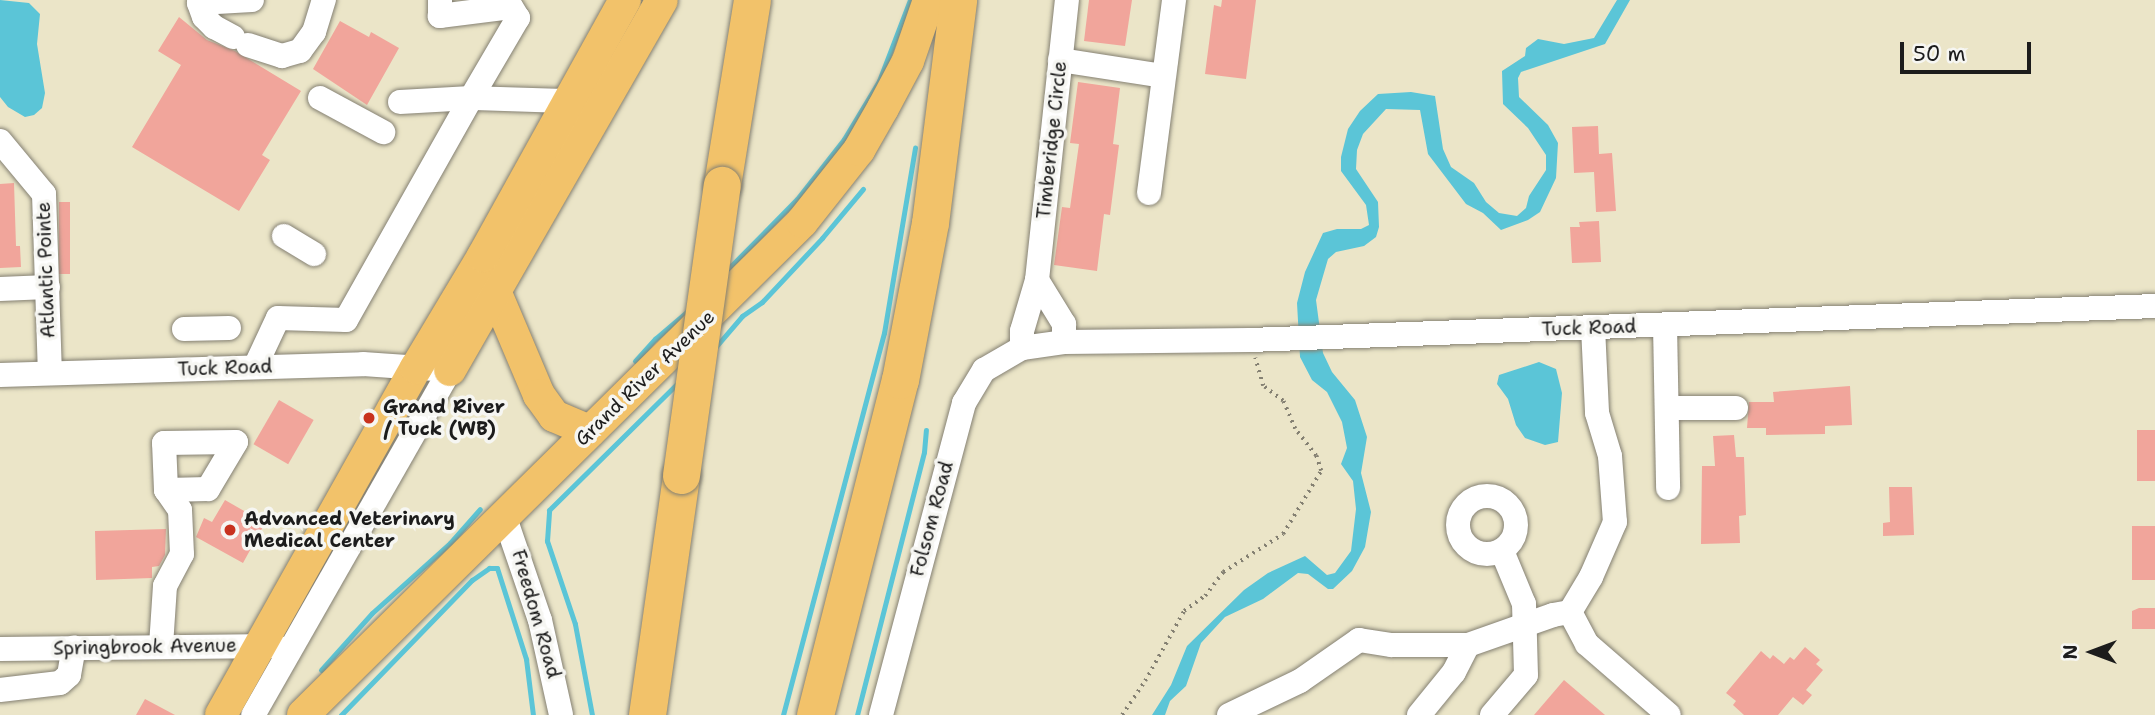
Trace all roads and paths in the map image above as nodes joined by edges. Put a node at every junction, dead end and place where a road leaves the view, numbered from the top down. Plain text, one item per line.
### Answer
1 (252, 0) edge
2 (324, 0) edge
3 (440, 0) edge
4 (625, 0) edge
5 (662, 0) edge
6 (752, 0) edge
7 (929, 0) edge
8 (958, 0) edge
9 (1067, 0) edge
10 (1174, 0) edge
11 (1060, 60) junction
12 (1163, 76) junction
13 (320, 98) dead end
14 (471, 99) junction
15 (400, 102) dead end
16 (564, 110) junction
17 (383, 132) dead end
18 (0, 141) edge
19 (571, 154) junction
20 (1149, 193) dead end
21 (284, 236) dead end
22 (314, 254) dead end
23 (483, 256) junction
24 (1037, 280) junction
25 (48, 287) junction
26 (0, 289) edge
27 (495, 291) junction
28 (2155, 306) edge
29 (1665, 325) junction
30 (1593, 327) junction
31 (229, 328) dead end
32 (184, 329) dead end
33 (1250, 340) junction
34 (1064, 342) junction
35 (1022, 348) junction
36 (255, 367) junction
37 (416, 368) junction
38 (450, 370) junction
39 (50, 373) junction
40 (0, 374) edge
41 (1667, 408) junction
42 (1735, 408) dead end
43 (590, 431) junction
44 (1668, 488) dead end
45 (166, 490) dead end
46 (504, 514) junction
47 (1502, 551) dead end
48 (1570, 612) junction
49 (1524, 627) junction
50 (1468, 645) junction
51 (161, 646) junction
52 (275, 646) junction
53 (74, 647) junction
54 (0, 649) edge
55 (0, 690) edge
56 (221, 715) edge
57 (253, 715) edge
58 (303, 715) edge
59 (561, 715) edge
60 (648, 715) edge
61 (815, 715) edge
62 (881, 715) edge
63 (1122, 715) edge
64 (1229, 715) edge
65 (1419, 715) edge
66 (1492, 715) edge
67 (1669, 715) edge

1 - 2 street
3 - 14 street
4 - 16 main road
5 - 19 main road
6 - 60 highway, bridge
7 - 43 main road, Grand River Avenue
8 - 61 highway
9 - 11 street, Timberidge Circle
10 - 12 street
11 - 12 street
11 - 24 street, Timberidge Circle
12 - 20 street
13 - 17 street
14 - 15 street
14 - 16 street
14 - 36 street
16 - 19 main road
16 - 23 main road
18 - 25 street, Atlantic Pointe
19 - 27 main road
21 - 22 street
23 - 27 main road
23 - 37 main road
24 - 34 street
24 - 35 street, Timberidge Circle
25 - 26 street
25 - 39 street, Atlantic Pointe
27 - 38 main road
27 - 43 main road
28 - 29 street, Tuck Road
29 - 30 street, Tuck Road
29 - 41 street
30 - 33 street, Tuck Road
30 - 48 street
31 - 32 street
33 - 34 street, Tuck Road
33 - 63 path
34 - 35 street, Tuck Road
35 - 62 street, Folsom Road
36 - 37 street, Tuck Road
36 - 39 street, Tuck Road
37 - 38 street, Tuck Road
37 - 52 main road
38 - 52 street
39 - 40 street, Tuck Road
41 - 42 street
41 - 44 street
43 - 46 main road, Grand River Avenue
45 - 51 street
46 - 58 main road, Grand River Avenue
46 - 59 street, Freedom Road
47 - 49 street
48 - 49 street
48 - 67 street
49 - 50 street
49 - 66 street
50 - 64 street
50 - 65 street
51 - 52 street, Springbrook Avenue
51 - 53 street, Springbrook Avenue
52 - 56 main road
52 - 57 street
53 - 54 street, Springbrook Avenue
53 - 55 street

